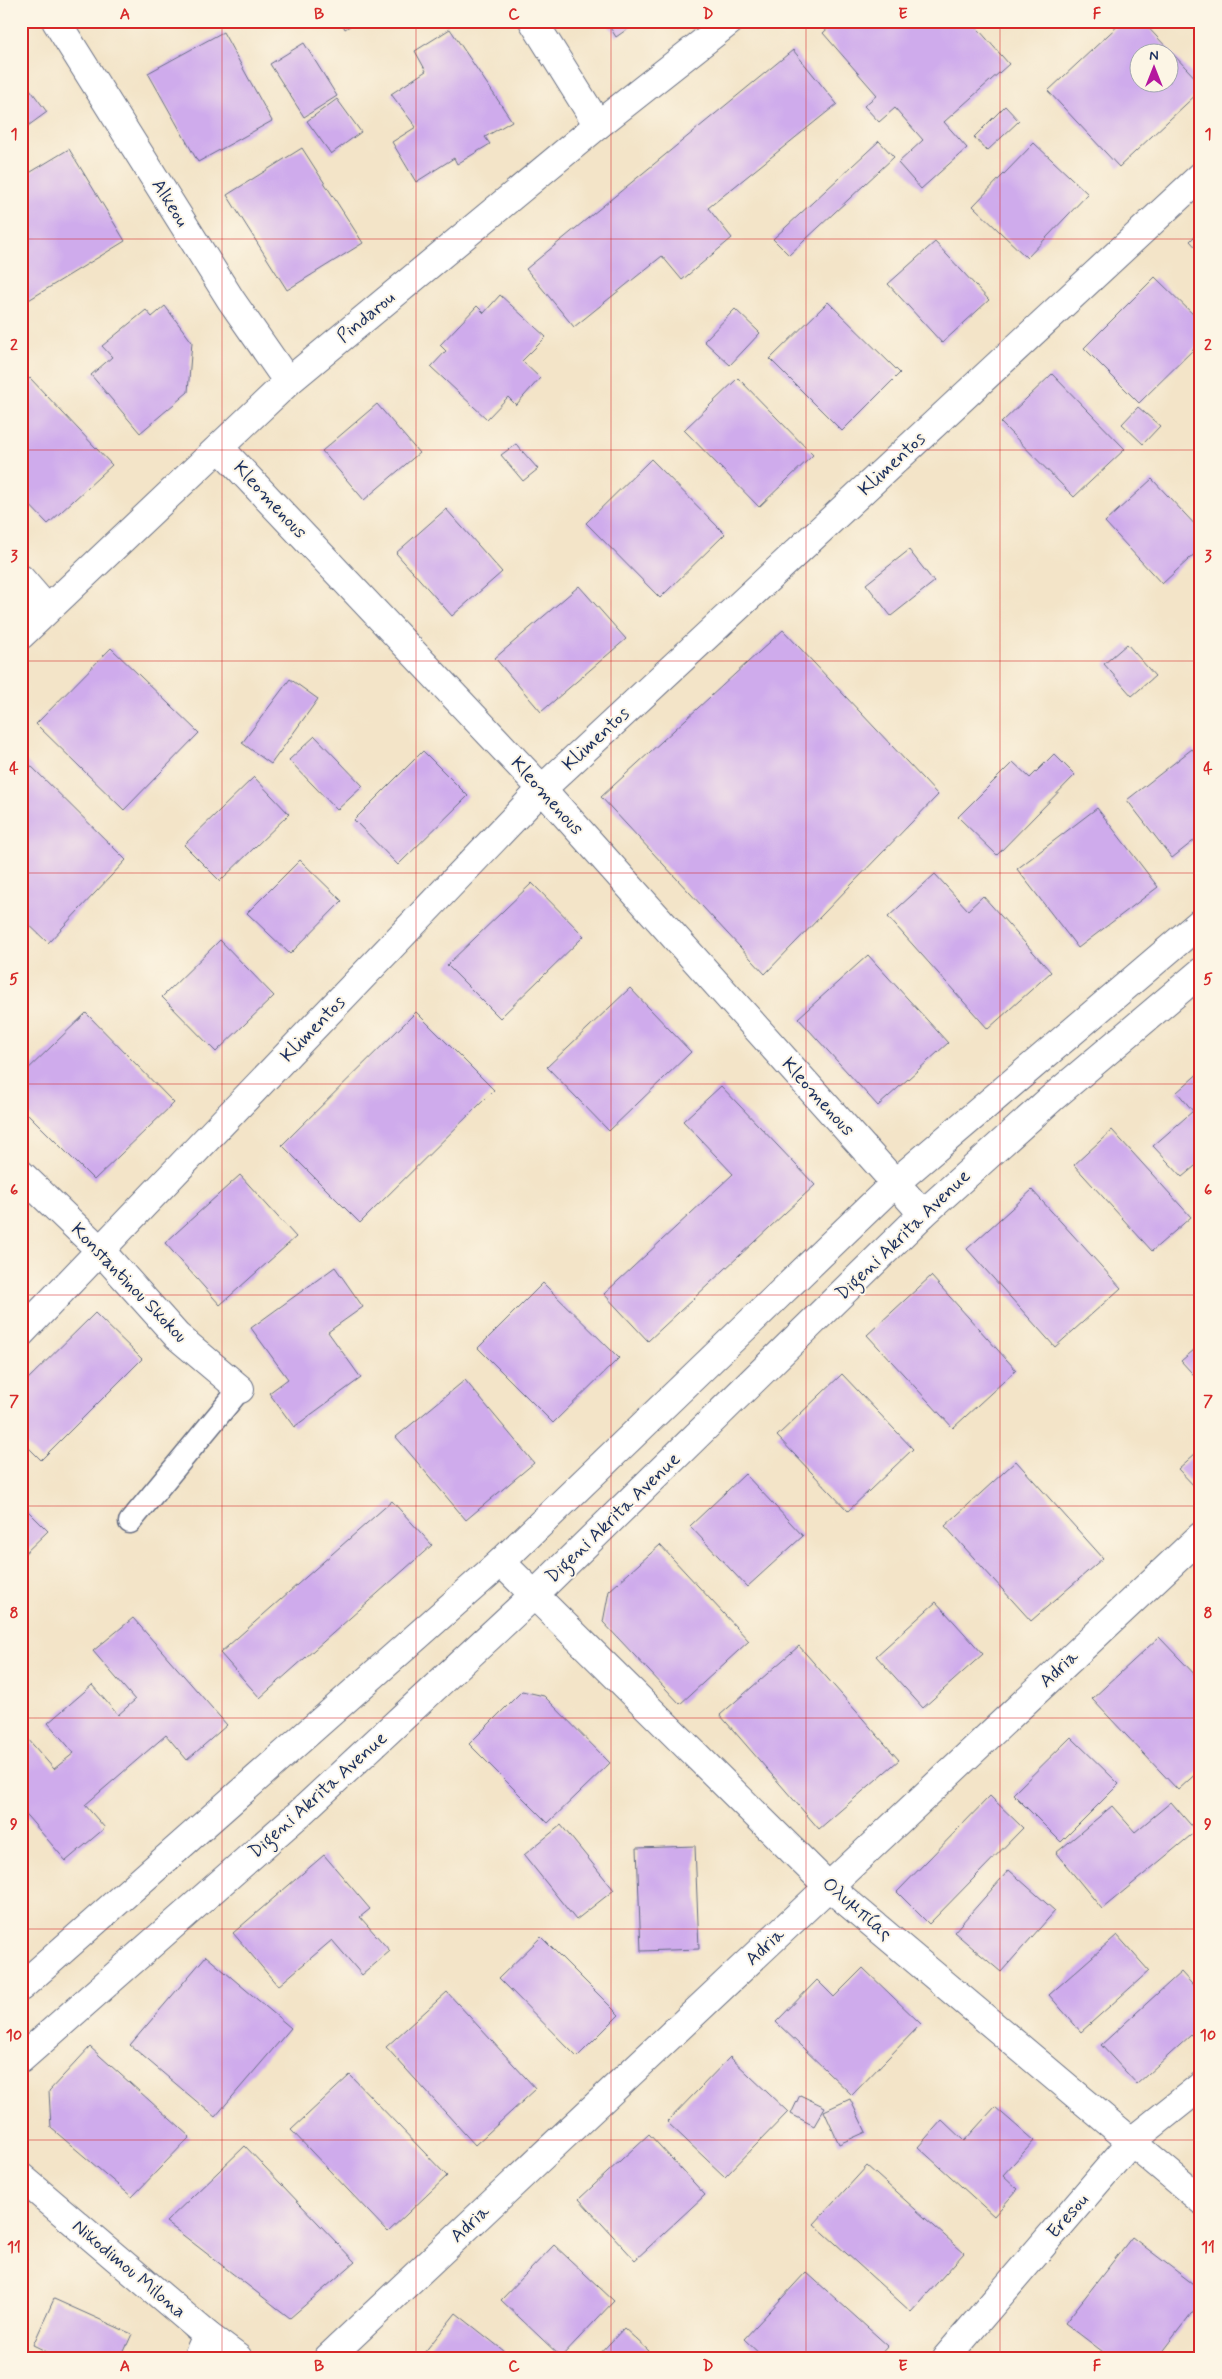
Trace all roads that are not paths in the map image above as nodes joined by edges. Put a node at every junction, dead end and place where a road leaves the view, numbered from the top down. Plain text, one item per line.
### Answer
1 (56, 21) edge
2 (533, 21) edge
3 (730, 21) edge
4 (598, 125) junction
5 (1201, 176) edge
6 (288, 382) junction
7 (220, 448) junction
8 (21, 579) edge
9 (47, 609) junction
10 (21, 635) edge
11 (542, 789) junction
12 (1201, 922) edge
13 (1201, 972) edge
14 (866, 1152) junction
15 (925, 1157) junction
16 (21, 1174) edge
17 (895, 1183) junction
18 (923, 1214) junction
19 (101, 1251) junction
20 (21, 1333) edge
21 (240, 1390) joint
22 (130, 1522) dead end
23 (1201, 1536) edge
24 (501, 1562) junction
25 (534, 1595) junction
26 (828, 1886) junction
27 (21, 1987) edge
28 (21, 2060) edge
29 (1201, 2086) edge
30 (1132, 2141) junction
31 (21, 2177) edge
32 (1201, 2200) edge
33 (202, 2346) edge
34 (238, 2358) edge
35 (328, 2358) edge
36 (946, 2358) edge

1 - 6 street, Alkeou
2 - 4 street
3 - 4 street, Pindarou
4 - 6 street, Pindarou
5 - 11 street, Klimentos
6 - 7 street, Pindarou
7 - 9 street, Pindarou
7 - 11 street, Kleomenous
8 - 9 street
9 - 10 street, Pindarou
11 - 14 street, Kleomenous
11 - 19 street, Klimentos
12 - 15 street
13 - 18 street, Digeni Akrita Avenue
14 - 15 street, Kleomenous
14 - 17 street, Kleomenous
15 - 17 street
16 - 19 street, Konstantinou Skokou
17 - 18 street, Kleomenous
17 - 24 street
18 - 25 street, Digeni Akrita Avenue
19 - 20 street, Klimentos
19 - 21 street, Konstantinou Skokou
21 - 22 lane
23 - 26 street, Adria
24 - 25 street, Ολυμπίας
24 - 27 street
25 - 26 street, Ολυμπίας
25 - 28 street, Digeni Akrita Avenue
26 - 30 street, Ολυμπίας
26 - 35 street, Adria
29 - 30 street, Eresou
30 - 32 street, Ολυμπίας
30 - 36 street, Eresou
31 - 33 street, Nikodimou Milona
33 - 34 street, Nikodimou Milona

